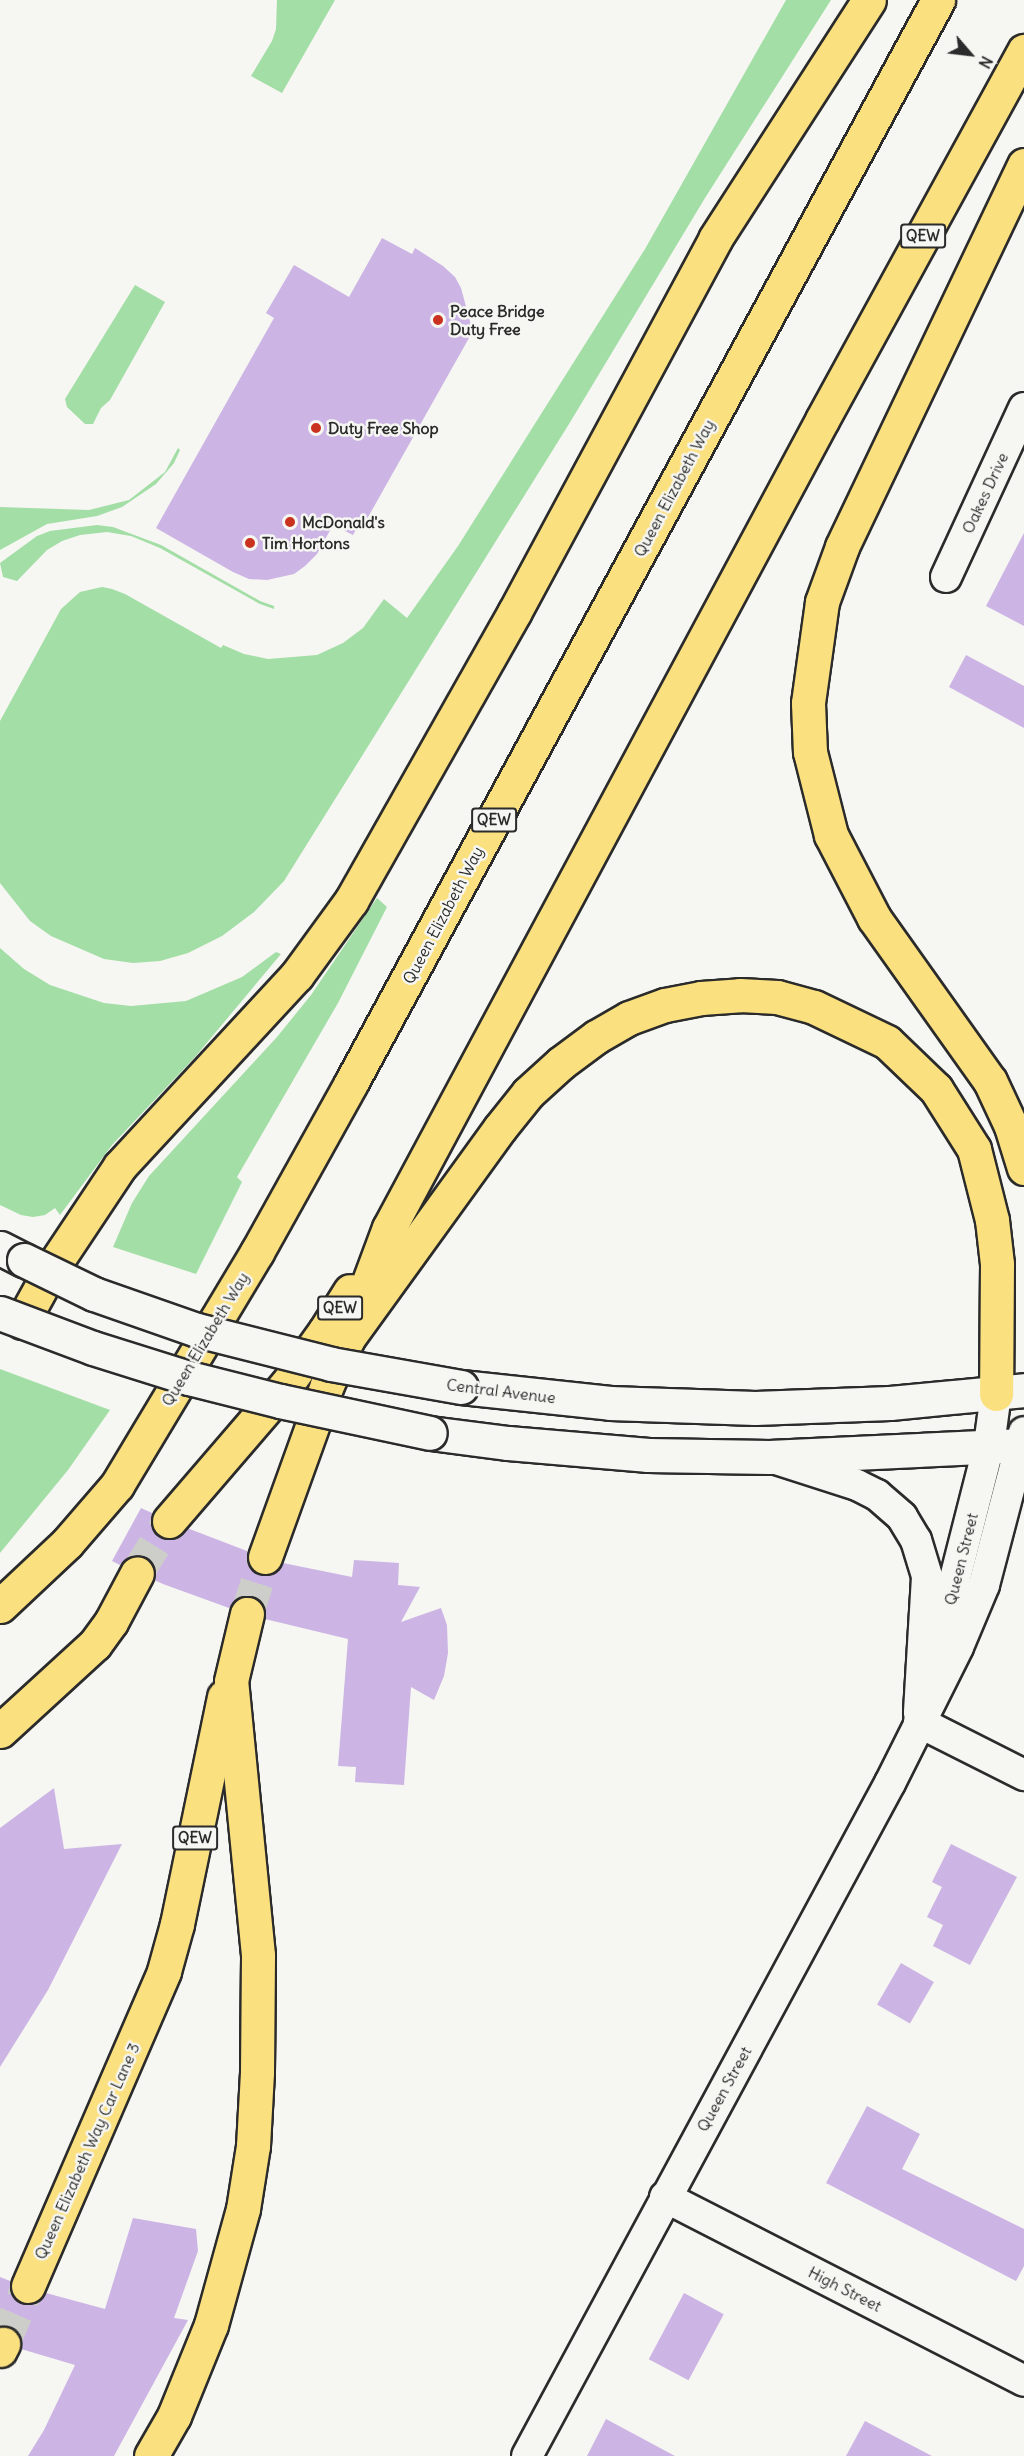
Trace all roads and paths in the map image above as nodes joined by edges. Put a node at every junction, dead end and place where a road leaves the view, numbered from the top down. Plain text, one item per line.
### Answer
1 (869, 0) edge
2 (938, 0) edge
3 (1024, 51) edge
4 (1024, 165) edge
5 (1024, 408) edge
6 (946, 577) dead end
7 (1024, 1168) edge
8 (389, 1228) junction
9 (25, 1260) edge
10 (11, 1318) edge
11 (348, 1338) junction
12 (1010, 1392) edge
13 (1023, 1440) edge
14 (989, 1445) junction
15 (769, 1457) junction
16 (169, 1521) tunnel mouth
17 (265, 1557) tunnel mouth
18 (137, 1572) tunnel mouth
19 (0, 1606) edge
20 (248, 1614) tunnel mouth
21 (235, 1657) junction
22 (919, 1722) junction
23 (0, 1731) edge
24 (1024, 1775) edge
25 (665, 2197) junction
26 (28, 2286) tunnel mouth
27 (1024, 2381) edge
28 (151, 2456) edge
29 (527, 2456) edge

1 - 9 highway
2 - 19 highway, Queen Elizabeth Way / QEW
3 - 8 highway, QEW
4 - 7 highway
5 - 6 street, Oakes Drive
8 - 11 highway, QEW
8 - 16 highway, QEW
9 - 10 highway
9 - 12 main road, Central Avenue, bridge
10 - 15 main road, bridge
11 - 12 highway
11 - 17 highway, QEW
12 - 14 street, Queen Street
13 - 14 main road
13 - 22 street, Queen Street
14 - 15 main road
14 - 22 street, Queen Street
15 - 22 street
18 - 23 highway
20 - 21 highway, QEW
21 - 26 highway, Queen Elizabeth Way Car Lane 3 / QEW
21 - 28 highway, QEW
22 - 24 street
22 - 25 street, Queen Street
25 - 27 street, High Street
25 - 29 street, Queen Street

